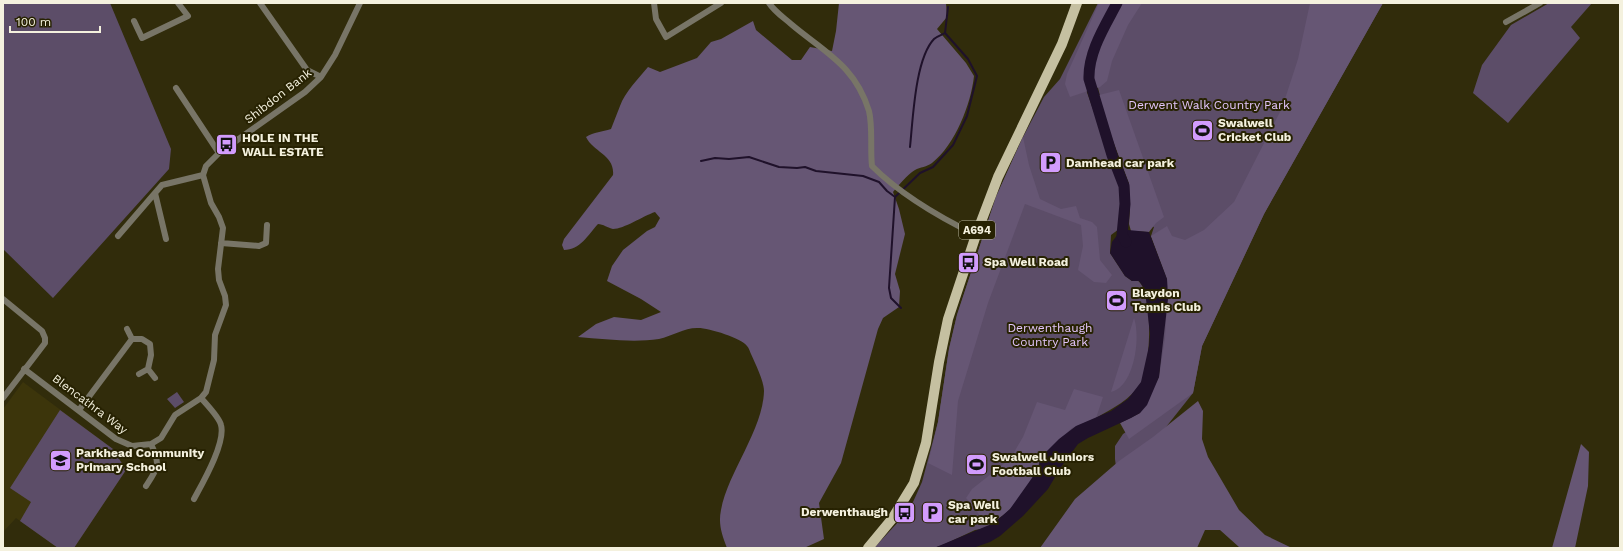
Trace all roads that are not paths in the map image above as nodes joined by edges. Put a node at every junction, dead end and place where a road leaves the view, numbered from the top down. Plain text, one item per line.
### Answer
1 (178, 3) edge
2 (260, 3) edge
3 (360, 3) edge
4 (654, 3) edge
5 (721, 3) edge
6 (769, 3) edge
7 (1077, 3) edge
8 (1540, 3) edge
9 (134, 21) dead end
10 (1506, 22) dead end
11 (321, 77) junction
12 (176, 88) dead end
13 (220, 154) junction
14 (203, 175) junction
15 (155, 194) junction
16 (267, 225) dead end
17 (976, 234) junction
18 (118, 236) dead end
19 (166, 239) dead end
20 (221, 243) junction
21 (3, 300) edge
22 (127, 328) dead end
23 (132, 339) junction
24 (24, 369) junction
25 (148, 369) junction
26 (139, 374) dead end
27 (155, 378) dead end
28 (3, 398) edge
29 (201, 398) junction
30 (79, 410) junction
31 (151, 444) junction
32 (146, 486) dead end
33 (194, 499) dead end
34 (868, 548) edge

1 - 9 street
2 - 11 street
3 - 11 street, Shibdon Bank
4 - 5 street
6 - 17 street
7 - 17 main road, A694
8 - 10 street
11 - 13 street, Shibdon Bank
12 - 13 street
13 - 14 street
14 - 15 street
14 - 20 street
15 - 18 street
15 - 19 street
16 - 20 street
17 - 34 main road, A694
20 - 29 street
21 - 24 street
22 - 23 street
23 - 25 street
23 - 30 street
24 - 28 street
24 - 30 street, Blencathra Way
25 - 26 street
25 - 27 street
29 - 31 street
29 - 33 street
30 - 31 street, Blencathra Way
31 - 32 street

